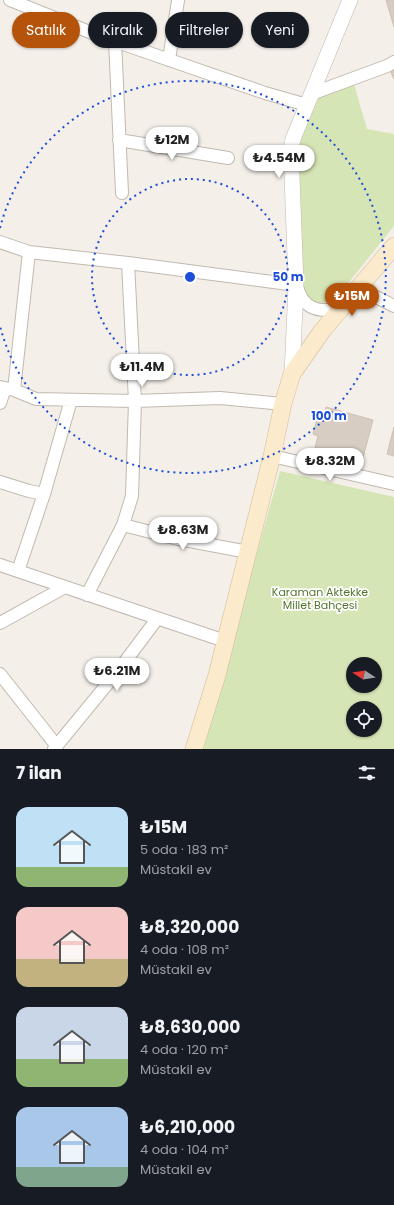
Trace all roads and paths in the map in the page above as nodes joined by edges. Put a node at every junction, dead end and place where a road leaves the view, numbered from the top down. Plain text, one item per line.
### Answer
1 (10, 0) edge
2 (178, 0) edge
3 (350, 0) edge
4 (88, 30) edge
5 (115, 48) edge
6 (135, 48) edge
7 (169, 60) junction
8 (394, 62) edge
9 (309, 100) junction
10 (119, 140) junction
11 (228, 158) dead end
12 (122, 193) dead end
13 (0, 242) edge
14 (394, 246) edge
15 (29, 252) junction
16 (128, 263) junction
17 (296, 285) junction
18 (358, 288) junction
19 (343, 306) junction
20 (394, 306) edge
21 (292, 374) junction
22 (6, 388) edge
23 (71, 400) junction
24 (135, 401) junction
25 (0, 403) edge
26 (283, 404) junction
27 (272, 456) junction
28 (0, 482) edge
29 (394, 484) edge
30 (44, 494) junction
31 (123, 525) junction
32 (248, 552) junction
33 (0, 565) edge
34 (18, 571) junction
35 (65, 587) junction
36 (88, 595) junction
37 (157, 619) junction
38 (0, 623) edge
39 (225, 642) junction
40 (0, 674) edge
41 (55, 747) edge
42 (194, 749) edge

1 - 4 street
2 - 7 street
3 - 9 street
5 - 10 street
6 - 7 street
7 - 9 street
8 - 9 street
9 - 17 street
10 - 11 street
10 - 12 street
13 - 15 street
14 - 18 main road
15 - 16 street
15 - 22 street
16 - 17 street
16 - 24 street
17 - 19 street
17 - 21 street
18 - 19 main road
18 - 20 street
19 - 21 main road
21 - 26 main road
22 - 23 street
22 - 25 street
23 - 24 street
23 - 30 street
24 - 26 street
24 - 31 street
26 - 27 main road
27 - 29 street
27 - 32 main road
28 - 30 street
30 - 34 street
31 - 32 street
31 - 36 street
32 - 39 main road
33 - 34 street
34 - 35 street
35 - 36 street
35 - 38 street
36 - 37 street
37 - 39 street
37 - 41 street
39 - 42 main road
40 - 41 street

